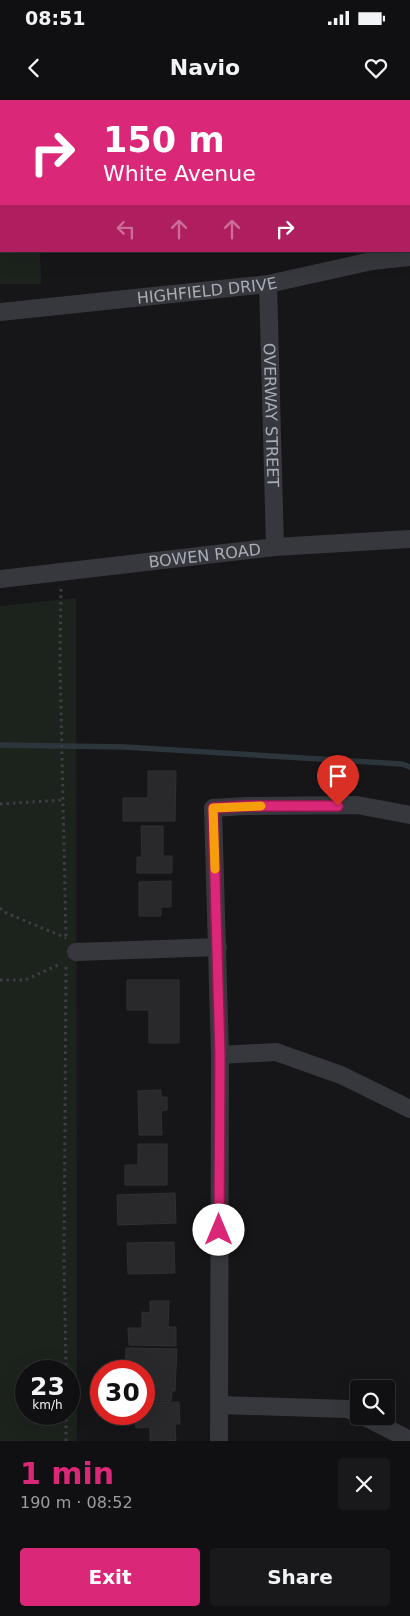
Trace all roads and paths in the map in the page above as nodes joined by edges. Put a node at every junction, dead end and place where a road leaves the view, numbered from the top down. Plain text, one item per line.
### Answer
1 (372, 256) edge
2 (410, 257) edge
3 (268, 284) junction
4 (0, 312) edge
5 (410, 539) edge
6 (275, 547) junction
7 (62, 572) junction
8 (0, 579) edge
9 (64, 800) junction
10 (0, 804) edge
11 (410, 815) edge
12 (0, 908) edge
13 (218, 947) junction
14 (69, 949) junction
15 (0, 980) edge
16 (220, 1055) junction
17 (410, 1109) edge
18 (66, 1360) edge
19 (219, 1405) junction
20 (350, 1410) edge
21 (66, 1425) edge
22 (381, 1425) edge
23 (410, 1440) edge
24 (66, 1441) edge
25 (219, 1441) edge

1 - 2 street, HIGHFIELD DRIVE
1 - 3 street, HIGHFIELD DRIVE
3 - 4 street, HIGHFIELD DRIVE
3 - 6 street, OVERWAY STREET
5 - 6 street, BOWEN ROAD
6 - 7 street, BOWEN ROAD
7 - 8 street, BOWEN ROAD
7 - 9 path
9 - 10 path
9 - 14 path
11 - 13 street
12 - 14 path
13 - 14 street
13 - 16 street
14 - 15 path
14 - 18 path
16 - 17 street
16 - 19 street
19 - 20 street
19 - 25 street
21 - 24 path
22 - 23 street

